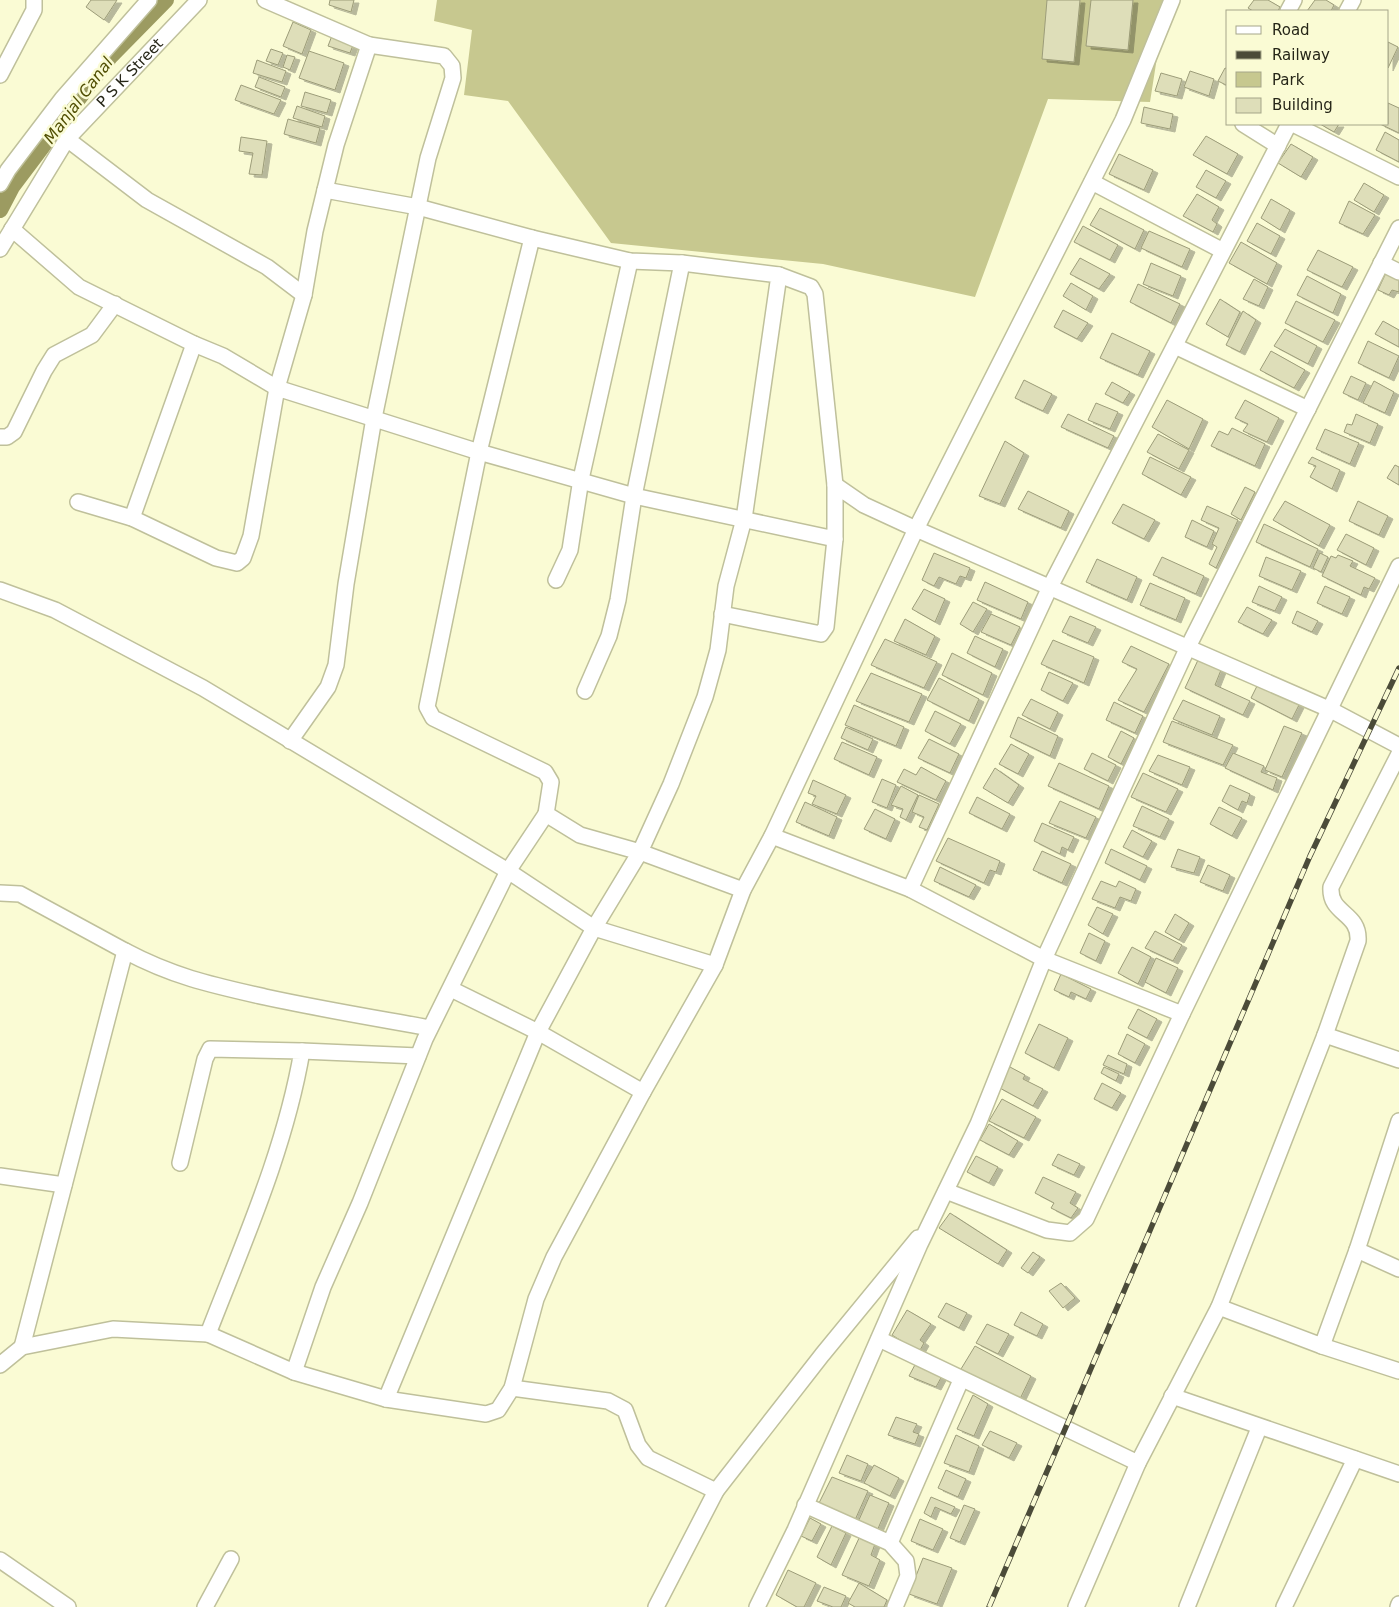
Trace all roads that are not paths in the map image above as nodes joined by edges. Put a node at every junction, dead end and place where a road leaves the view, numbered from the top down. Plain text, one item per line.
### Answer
1 (34, 0) edge
2 (149, 0) edge
3 (199, 0) edge
4 (265, 0) edge
5 (1172, 0) edge
6 (369, 44) junction
7 (0, 75) edge
8 (1245, 125) edge
9 (1288, 125) edge
10 (1295, 125) edge
11 (67, 139) junction
12 (1278, 146) junction
13 (1399, 177) edge
14 (1092, 182) junction
15 (0, 184) edge
16 (325, 190) junction
17 (418, 207) junction
18 (1399, 228) edge
19 (12, 229) junction
20 (532, 238) junction
21 (0, 249) edge
22 (1224, 251) junction
23 (630, 261) junction
24 (1382, 263) junction
25 (682, 264) junction
26 (1399, 272) edge
27 (779, 275) junction
28 (304, 295) junction
29 (115, 304) junction
30 (194, 344) junction
31 (1174, 346) junction
32 (277, 388) junction
33 (1308, 409) junction
34 (374, 418) junction
35 (0, 437) edge
36 (479, 452) junction
37 (581, 479) junction
38 (835, 485) junction
39 (634, 496) junction
40 (78, 502) dead end
41 (132, 518) junction
42 (744, 519) junction
43 (916, 529) junction
44 (835, 540) junction
45 (1399, 566) edge
46 (556, 580) dead end
47 (1050, 588) junction
48 (0, 590) edge
49 (722, 614) junction
50 (1187, 649) junction
51 (585, 691) dead end
52 (1331, 710) junction
53 (290, 741) junction
54 (1399, 746) edge
55 (1399, 754) edge
56 (546, 814) junction
57 (772, 836) junction
58 (640, 852) junction
59 (508, 871) junction
60 (910, 889) junction
61 (743, 890) junction
62 (0, 893) edge
63 (594, 928) junction
64 (125, 951) junction
65 (1044, 958) junction
66 (715, 965) junction
67 (451, 989) junction
68 (1182, 1014) junction
69 (430, 1028) junction
70 (538, 1032) junction
71 (1325, 1035) junction
72 (302, 1051) junction
73 (418, 1056) junction
74 (1399, 1060) edge
75 (642, 1092) junction
76 (1399, 1121) edge
77 (180, 1163) dead end
78 (0, 1176) edge
79 (64, 1185) junction
80 (946, 1191) junction
81 (933, 1219) junction
82 (1357, 1250) junction
83 (1399, 1269) edge
84 (1218, 1307) junction
85 (208, 1334) junction
86 (879, 1339) junction
87 (1322, 1346) junction
88 (22, 1347) junction
89 (0, 1365) edge
90 (1399, 1371) edge
91 (294, 1372) junction
92 (961, 1380) junction
93 (512, 1388) junction
94 (1172, 1396) junction
95 (386, 1399) junction
96 (1259, 1428) junction
97 (1355, 1459) junction
98 (1138, 1463) junction
99 (1399, 1474) edge
100 (716, 1491) junction
101 (805, 1505) junction
102 (890, 1543) junction
103 (230, 1559) dead end
104 (0, 1560) edge
105 (68, 1607) edge
106 (205, 1607) edge
107 (656, 1607) edge
108 (757, 1607) edge
109 (895, 1607) edge
110 (1076, 1607) edge
111 (1187, 1607) edge
112 (1284, 1607) edge

1 - 7 street
2 - 15 street
3 - 11 street, P S K Street
4 - 6 street
5 - 14 street
6 - 16 street
6 - 17 street
8 - 12 street
9 - 12 street
10 - 13 street
11 - 19 street, P S K Street
11 - 28 street
12 - 22 street
14 - 22 street
14 - 43 street
16 - 17 street
16 - 28 street
17 - 20 street
17 - 34 street
18 - 24 street
19 - 21 street, P S K Street
19 - 29 street
20 - 23 street
20 - 36 street
22 - 31 street
23 - 25 street
23 - 37 street
24 - 26 street
24 - 33 street
25 - 27 street
25 - 39 street
27 - 38 street
27 - 42 street
28 - 32 street
29 - 30 street
29 - 35 street
30 - 32 street
30 - 41 street
31 - 33 street
31 - 47 street
32 - 34 street
32 - 41 street
33 - 50 street
34 - 36 street
34 - 53 street
36 - 37 street
36 - 56 street
37 - 39 street
37 - 46 street
38 - 43 street
38 - 44 street
39 - 42 street
39 - 51 street
40 - 41 street
42 - 44 street
42 - 49 street
43 - 47 street
43 - 57 street
44 - 49 street
45 - 52 street
47 - 50 street
47 - 60 street
48 - 53 street
49 - 58 street
50 - 52 street
50 - 65 street
52 - 54 street
52 - 68 street
53 - 59 street
55 - 71 street
56 - 58 street
56 - 59 street
57 - 60 street
57 - 61 street
58 - 61 street
58 - 63 street
59 - 63 street
59 - 67 street
60 - 65 street
61 - 66 street
62 - 64 street
63 - 66 street
63 - 70 street
64 - 69 street
64 - 79 street
65 - 68 street
65 - 80 street
66 - 75 street
67 - 69 street
67 - 70 street
68 - 80 street
69 - 73 street
70 - 75 street
70 - 95 street
71 - 74 street
71 - 84 street
72 - 73 street
72 - 77 street
72 - 85 street
73 - 91 street
75 - 93 street
76 - 82 street
78 - 79 street
79 - 88 street
80 - 81 street
81 - 86 street
81 - 100 street
82 - 83 street
82 - 87 street
84 - 87 street
84 - 94 street
85 - 88 street
85 - 91 street
86 - 92 street
86 - 101 street
87 - 90 street
88 - 89 street
91 - 95 street
92 - 98 street
92 - 102 street
93 - 95 street
93 - 100 street
94 - 96 street
94 - 98 street
96 - 97 street
96 - 111 street
97 - 99 street
97 - 112 street
98 - 110 street
100 - 107 street
101 - 102 street
101 - 108 street
102 - 109 street
103 - 106 street
104 - 105 street

